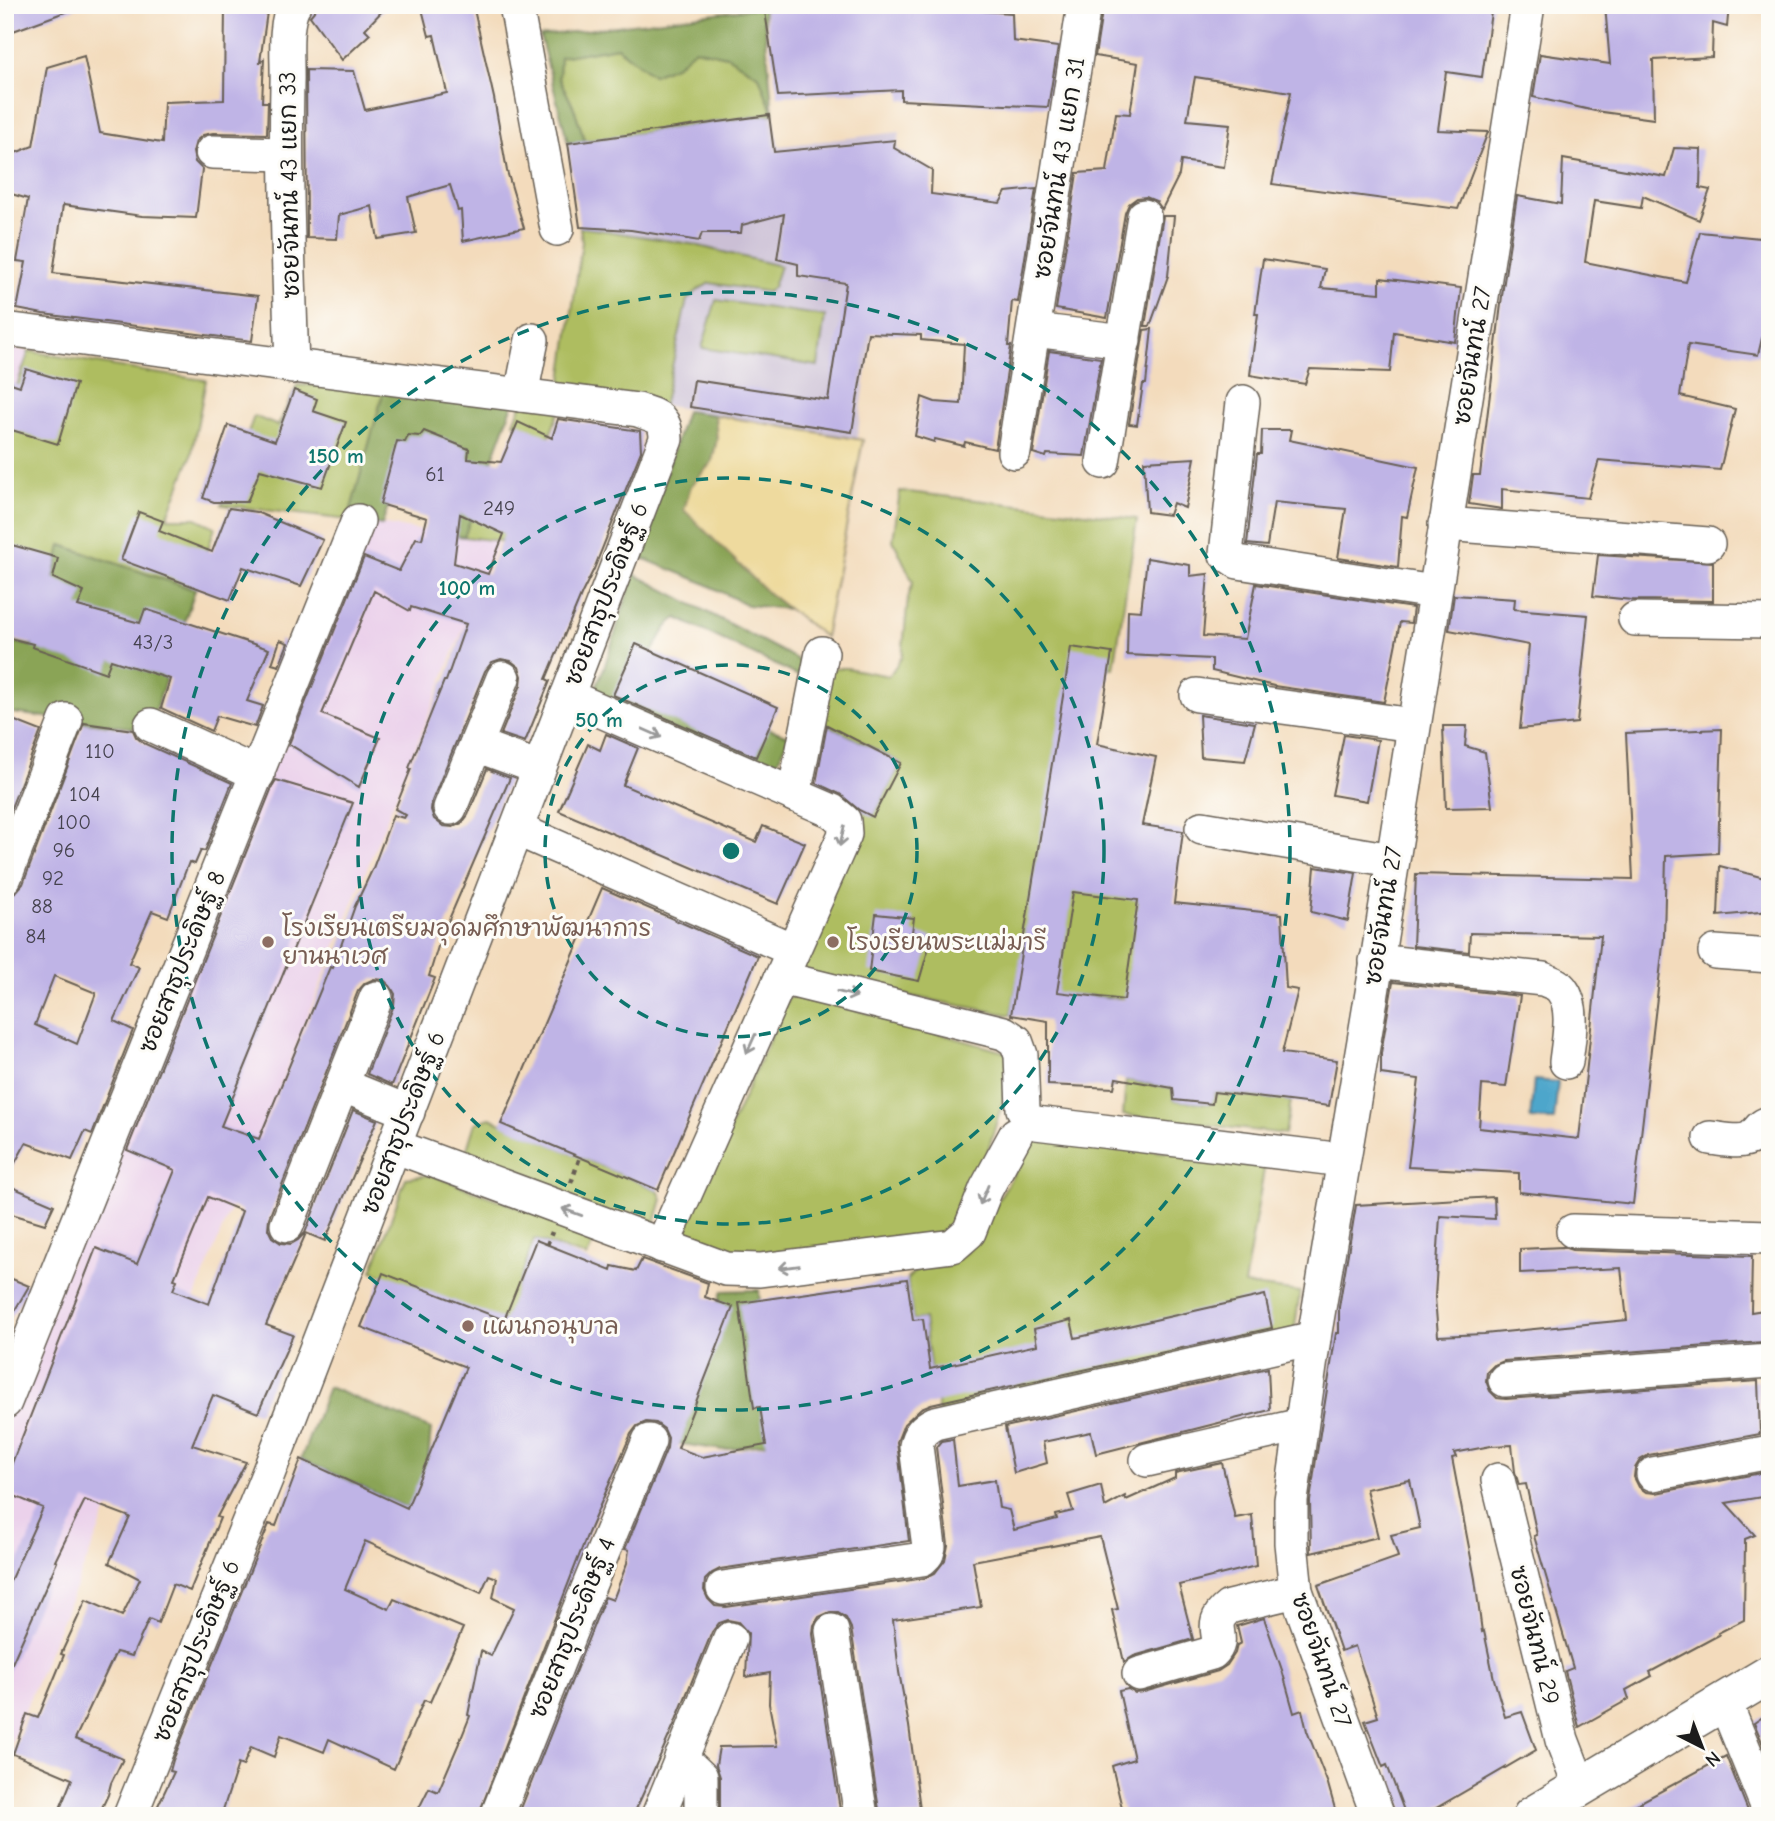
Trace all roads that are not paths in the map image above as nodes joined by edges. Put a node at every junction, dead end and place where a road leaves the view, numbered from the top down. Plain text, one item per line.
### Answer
1 (294, 5) edge
2 (516, 5) edge
3 (1084, 5) edge
4 (1528, 5) edge
5 (212, 152) dead end
6 (286, 154) junction
7 (1144, 216) dead end
8 (557, 229) dead end
9 (5, 329) edge
10 (1034, 330) junction
11 (532, 340) dead end
12 (1124, 341) junction
13 (292, 367) junction
14 (521, 395) junction
15 (1243, 402) dead end
16 (1014, 452) dead end
17 (1103, 462) dead end
18 (358, 521) dead end
19 (1445, 524) junction
20 (1708, 544) dead end
21 (1434, 592) junction
22 (1635, 620) dead end
23 (1770, 621) edge
24 (822, 653) dead end
25 (503, 678) dead end
26 (1196, 695) dead end
27 (567, 696) junction
28 (66, 720) dead end
29 (151, 725) dead end
30 (1413, 725) junction
31 (476, 745) junction
32 (539, 768) junction
33 (258, 774) junction
34 (794, 794) junction
35 (450, 808) dead end
36 (1202, 828) dead end
37 (516, 829) junction
38 (1392, 860) junction
39 (5, 877) edge
40 (1715, 952) dead end
41 (1770, 956) edge
42 (1376, 961) junction
43 (787, 964) junction
44 (376, 998) dead end
45 (1566, 1062) dead end
46 (342, 1085) junction
47 (408, 1112) junction
48 (1025, 1122) junction
49 (1770, 1123) edge
50 (1710, 1138) dead end
51 (394, 1146) junction
52 (1343, 1160) junction
53 (286, 1224) dead end
54 (1573, 1231) dead end
55 (1770, 1237) edge
56 (662, 1246) junction
57 (1314, 1338) junction
58 (1770, 1361) edge
59 (1505, 1380) dead end
60 (5, 1402) edge
61 (1301, 1425) junction
62 (649, 1441) dead end
63 (1770, 1452) edge
64 (1147, 1460) dead end
65 (1653, 1474) dead end
66 (1498, 1480) dead end
67 (723, 1588) dead end
68 (1296, 1591) junction
69 (832, 1631) dead end
70 (730, 1639) dead end
71 (1139, 1674) dead end
72 (1770, 1674) edge
73 (1724, 1700) junction
74 (681, 1758) junction
75 (1580, 1787) junction
76 (1770, 1813) edge
77 (130, 1816) edge
78 (497, 1816) edge
79 (658, 1816) edge
80 (701, 1816) edge
81 (862, 1816) edge
82 (1378, 1816) edge
83 (1532, 1816) edge

1 - 6 street, ซอยจันทน์ 43 แยก 33
2 - 8 street
3 - 10 street, ซอยจันทน์ 43 แยก 31
4 - 19 street, ซอยจันทน์ 27
5 - 6 street
6 - 13 street, ซอยจันทน์ 43 แยก 33
7 - 12 street
9 - 13 street, ซอยสาธุประดิษฐ์ 6
10 - 12 street
10 - 16 street, ซอยจันทน์ 43 แยก 31
11 - 14 street
12 - 17 street
13 - 14 street, ซอยสาธุประดิษฐ์ 6
14 - 27 street, ซอยสาธุประดิษฐ์ 6
15 - 21 street
18 - 33 street, ซอยสาธุประดิษฐ์ 8
19 - 20 street
19 - 21 street, ซอยจันทน์ 27
21 - 30 street, ซอยจันทน์ 27
22 - 23 street
24 - 34 street
25 - 31 street
26 - 30 street
27 - 32 street, ซอยสาธุประดิษฐ์ 6
27 -> 34 street
28 - 39 street
29 - 33 street
30 - 38 street, ซอยจันทน์ 27
31 - 32 street
31 - 35 street
32 - 37 street, ซอยสาธุประดิษฐ์ 6
33 - 60 street, ซอยสาธุประดิษฐ์ 8
34 -> 43 street
36 - 38 street
37 - 43 street
37 - 47 street, ซอยสาธุประดิษฐ์ 6
38 - 42 street, ซอยจันทน์ 27
40 - 41 street
42 - 45 street
42 - 52 street, ซอยจันทน์ 27
43 -> 48 street
43 -> 56 street
44 - 46 street
46 - 47 street
46 - 53 street
47 - 51 street, ซอยสาธุประดิษฐ์ 6
48 - 52 street
48 -> 56 street
49 - 50 street
56 -> 51 street
51 - 77 street, ซอยสาธุประดิษฐ์ 6
52 - 57 street, ซอยจันทน์ 27
54 - 55 street
57 - 61 street, ซอยจันทน์ 27
57 - 67 street
58 - 59 street
61 - 64 street
61 - 68 street, ซอยจันทน์ 27
62 - 78 street, ซอยสาธุประดิษฐ์ 4
63 - 65 street
66 - 75 street, ซอยจันทน์ 29
68 - 71 street
68 - 82 street, ซอยจันทน์ 27
69 - 81 street
70 - 74 street
72 - 73 main road
73 - 75 main road
73 - 76 street
74 - 79 street
74 - 80 street
75 - 83 main road

